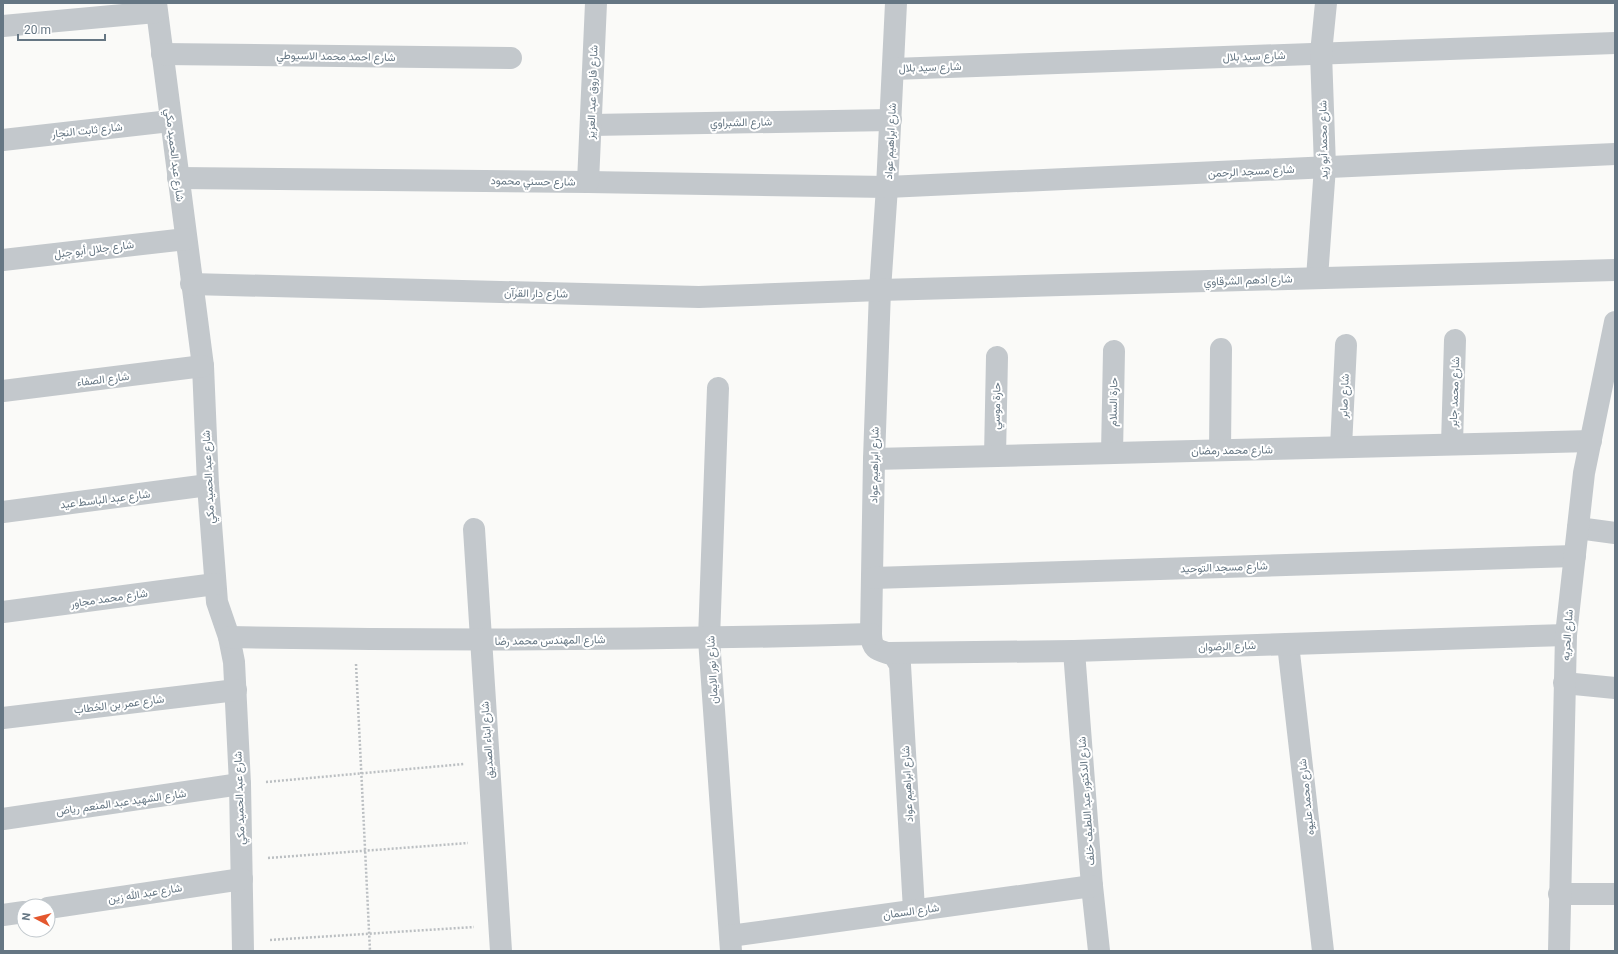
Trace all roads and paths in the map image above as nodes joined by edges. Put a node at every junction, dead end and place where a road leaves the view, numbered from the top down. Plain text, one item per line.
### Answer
1 (596, 3) edge
2 (896, 3) edge
3 (1326, 3) edge
4 (156, 7) edge
5 (3, 26) edge
6 (1615, 43) edge
7 (1321, 53) junction
8 (162, 54) junction
9 (511, 58) dead end
10 (893, 68) junction
11 (891, 120) junction
12 (170, 121) junction
13 (591, 125) junction
14 (3, 140) edge
15 (1615, 154) edge
16 (1325, 167) junction
17 (178, 178) junction
18 (588, 182) junction
19 (887, 187) junction
20 (186, 239) junction
21 (3, 260) edge
22 (1615, 270) edge
23 (1317, 278) junction
24 (191, 284) junction
25 (880, 290) junction
26 (1615, 322) edge
27 (1455, 340) dead end
28 (1346, 345) dead end
29 (1612, 348) edge
30 (1221, 349) dead end
31 (1114, 351) dead end
32 (997, 357) dead end
33 (203, 366) junction
34 (718, 388) dead end
35 (3, 391) edge
36 (1591, 441) junction
37 (1452, 444) junction
38 (1341, 447) junction
39 (1220, 450) junction
40 (1112, 453) junction
41 (995, 456) junction
42 (874, 459) junction
43 (208, 485) junction
44 (3, 512) edge
45 (1578, 528) junction
46 (474, 529) dead end
47 (1615, 533) edge
48 (1575, 556) junction
49 (873, 578) junction
50 (215, 584) junction
51 (3, 612) edge
52 (871, 634) junction
53 (1566, 635) junction
54 (229, 637) junction
55 (709, 639) junction
56 (354, 640) junction
57 (481, 641) junction
58 (1288, 644) junction
59 (1074, 651) junction
60 (889, 653) junction
61 (1564, 683) junction
62 (1615, 688) edge
63 (236, 690) junction
64 (3, 718) edge
65 (488, 762) junction
66 (361, 774) junction
67 (240, 784) junction
68 (3, 819) edge
69 (493, 841) junction
70 (365, 850) junction
71 (241, 869) junction
72 (1092, 886) junction
73 (1560, 894) junction
74 (1615, 894) edge
75 (56, 906) edge
76 (914, 910) junction
77 (16, 913) edge
78 (3, 915) edge
79 (499, 925) junction
80 (370, 933) junction
81 (731, 943) edge
82 (243, 946) edge
83 (370, 951) edge
84 (501, 951) edge
85 (1099, 951) edge
86 (1323, 951) edge
87 (1559, 951) edge

1 - 13 street, شارع فاروق عبد العزيز
2 - 10 street, شارع ابراهيم عواد
3 - 7 street, شارع محمد أبو زيد
4 - 5 street
4 - 8 street, شارع عبد الحميد مكي
6 - 7 street, شارع سيد بلال
7 - 10 street, شارع سيد بلال
7 - 16 street, شارع محمد أبو زيد
8 - 9 street, شارع احمد محمد الاسيوطي
8 - 12 street, شارع عبد الحميد مكي
10 - 11 street, شارع ابراهيم عواد
11 - 13 street, شارع الشبراوي
11 - 19 street, شارع ابراهيم عواد
12 - 14 street, شارع ثابت النجار
12 - 17 street, شارع عبد الحميد مكي
13 - 18 street, شارع فاروق عبد العزيز
15 - 16 street, شارع مسجد الرحمن
16 - 19 street, شارع مسجد الرحمن
16 - 23 street, شارع محمد أبو زيد
17 - 18 street, شارع حسني محمود
17 - 20 street, شارع عبد الحميد مكي
18 - 19 street, شارع حسني محمود
19 - 25 street, شارع ابراهيم عواد
20 - 21 street, شارع جلال أبو جبل
20 - 24 street, شارع عبد الحميد مكي
22 - 23 street, شارع ادهم الشرقاوي
23 - 25 street, شارع ادهم الشرقاوي
24 - 25 street, شارع دار القرآن
24 - 33 street, شارع عبد الحميد مكي
25 - 42 street, شارع ابراهيم عواد
26 - 29 street, شارع الحريه
27 - 37 street, شارع محمد جابر
28 - 38 street, شارع صابر
29 - 36 street, شارع الحريه
30 - 39 street
31 - 40 street, حارة السلام
32 - 41 street, حارة موسي
33 - 35 street, شارع الصفاء
33 - 43 street, شارع عبد الحميد مكي
34 - 55 street, شارع نور الايمان
36 - 37 street, شارع محمد رمضان
36 - 45 street, شارع الحريه
37 - 38 street, شارع محمد رمضان
38 - 39 street, شارع محمد رمضان
39 - 40 street, شارع محمد رمضان
40 - 41 street, شارع محمد رمضان
41 - 42 street, شارع محمد رمضان
42 - 49 street, شارع ابراهيم عواد
43 - 44 street, شارع عبد الباسط عيد
43 - 50 street, شارع عبد الحميد مكي
45 - 47 street
45 - 48 street, شارع الحريه
46 - 57 street, شارع ابناء الصديق
48 - 49 street, شارع مسجد التوحيد
48 - 53 street, شارع الحريه
49 - 52 street, شارع ابراهيم عواد
50 - 51 street, شارع محمد مجاور
50 - 54 street, شارع عبد الحميد مكي
52 - 55 street, شارع المهندس محمد رضا
52 - 60 street, شارع ابراهيم عواد
53 - 58 street, شارع الرضوان
53 - 61 street, شارع الحريه
54 - 56 street, شارع المهندس محمد رضا
54 - 63 street, شارع عبد الحميد مكي
55 - 57 street, شارع المهندس محمد رضا
55 - 81 street, شارع نور الايمان
56 - 57 street, شارع المهندس محمد رضا
56 - 66 path
57 - 65 street, شارع ابناء الصديق
58 - 59 street, شارع الرضوان
58 - 86 street, شارع محمد عليوه
59 - 60 street, شارع الرضوان
59 - 72 street, شارع الدكتور عبد اللطيف خلف
60 - 76 street, شارع ابراهيم عواد
61 - 62 street
61 - 73 street, شارع الحريه
63 - 64 street, شارع عمر بن الخطاب
63 - 67 street, شارع عبد الحميد مكي
65 - 66 path
65 - 69 street, شارع ابناء الصديق
66 - 67 path
66 - 70 path
67 - 68 street, شارع الشهيد عبد المنعم رياض
67 - 71 street, شارع عبد الحميد مكي
69 - 70 path
69 - 79 street, شارع ابناء الصديق
70 - 71 path
70 - 80 path
71 - 75 street, شارع عبد الله زين
71 - 82 street, شارع عبد الحميد مكي
72 - 76 street, شارع السمان
72 - 85 street, شارع الدكتور عبد اللطيف خلف
73 - 74 street
73 - 87 street, شارع الحريه
76 - 81 street, شارع السمان
77 - 78 street
79 - 80 path
79 - 84 street, شارع ابناء الصديق
80 - 82 path
80 - 83 path

